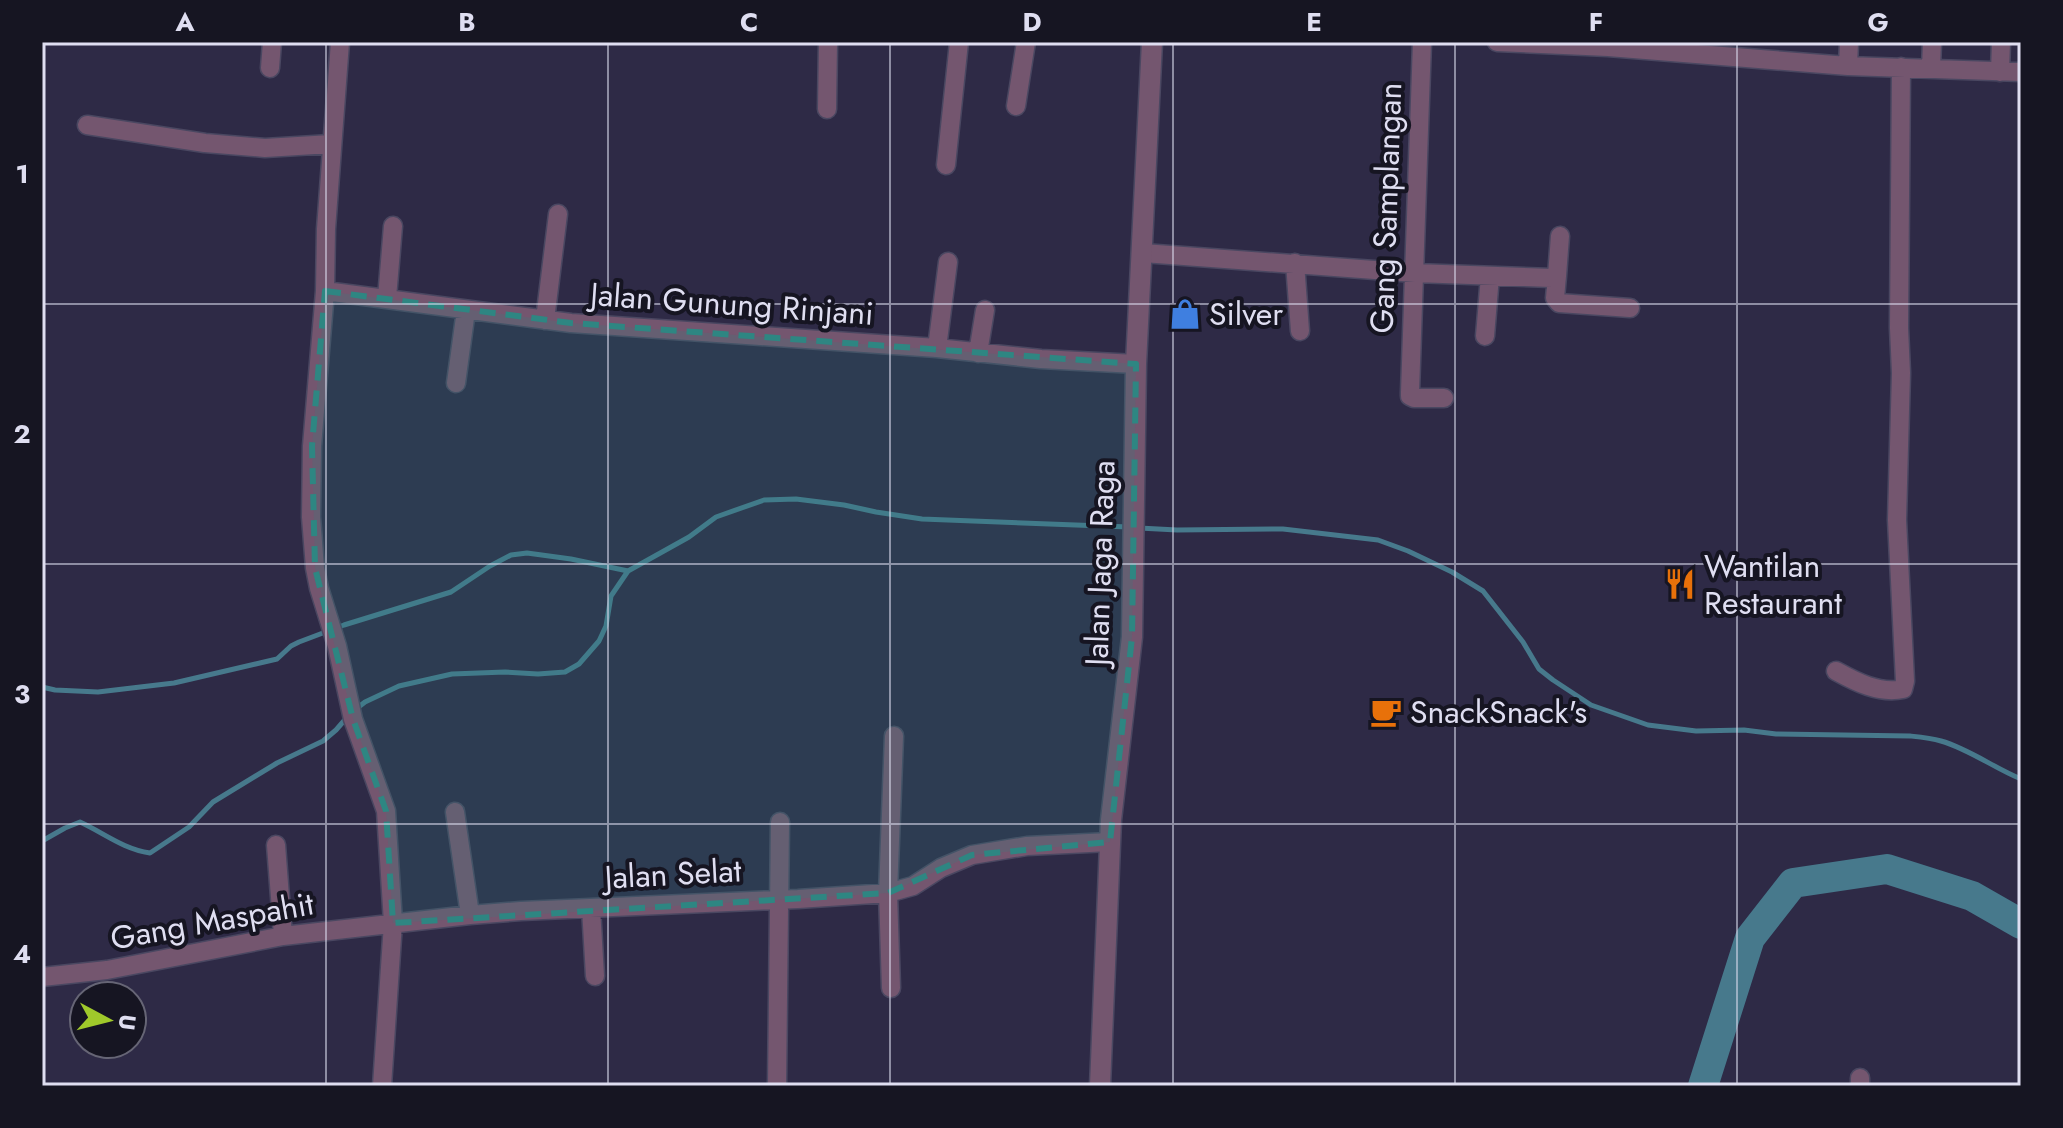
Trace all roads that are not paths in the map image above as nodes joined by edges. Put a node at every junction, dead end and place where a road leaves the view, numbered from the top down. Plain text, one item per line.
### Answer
1 (272, 42) edge
2 (340, 42) edge
3 (828, 42) edge
4 (959, 42) edge
5 (1026, 42) edge
6 (1152, 42) edge
7 (1422, 42) edge
8 (1497, 42) edge
9 (1849, 42) edge
10 (1932, 42) edge
11 (2001, 42) edge
12 (1608, 44) edge
13 (1848, 66) junction
14 (1901, 67) junction
15 (270, 68) dead end
16 (1931, 68) junction
17 (2000, 72) junction
18 (2021, 72) edge
19 (1016, 106) dead end
20 (827, 109) dead end
21 (87, 125) dead end
22 (331, 144) junction
23 (946, 165) dead end
24 (558, 214) dead end
25 (393, 226) dead end
26 (1560, 236) dead end
27 (1143, 253) junction
28 (948, 262) dead end
29 (1295, 263) junction
30 (1415, 273) junction
31 (1490, 276) junction
32 (1557, 276) junction
33 (325, 291) junction
34 (387, 298) junction
35 (1630, 308) dead end
36 (466, 310) junction
37 (985, 310) dead end
38 (545, 320) junction
39 (1300, 331) dead end
40 (1485, 336) dead end
41 (937, 348) junction
42 (978, 353) junction
43 (1136, 364) junction
44 (456, 383) dead end
45 (1444, 398) dead end
46 (1836, 671) dead end
47 (894, 736) dead end
48 (455, 812) dead end
49 (780, 822) dead end
50 (1110, 842) junction
51 (276, 845) dead end
52 (888, 893) junction
53 (780, 899) junction
54 (591, 908) junction
55 (470, 915) junction
56 (393, 923) junction
57 (283, 936) junction
58 (595, 976) dead end
59 (42, 977) edge
60 (891, 988) dead end
61 (382, 1086) edge
62 (777, 1086) edge
63 (1100, 1086) edge

1 - 15 street
2 - 22 street
3 - 20 street
4 - 23 street
5 - 19 street
6 - 27 street, Jalan Jaga Raga
7 - 30 street, Gang Samplangan
8 - 12 street
9 - 13 street
10 - 16 street
11 - 17 street
12 - 13 street
13 - 14 street
14 - 16 street
14 - 46 street
16 - 17 street
17 - 18 street
21 - 22 street
22 - 33 street
24 - 38 street
25 - 34 street
26 - 32 street
27 - 29 street
27 - 43 street, Jalan Jaga Raga
28 - 41 street
29 - 30 street
29 - 39 street
30 - 31 street
30 - 45 street, Gang Samplangan
31 - 32 street
31 - 40 street
32 - 35 street
33 - 34 street, Jalan Gunung Rinjani
33 - 56 street
34 - 36 street, Jalan Gunung Rinjani
36 - 38 street, Jalan Gunung Rinjani
36 - 44 street
37 - 42 street
38 - 41 street, Jalan Gunung Rinjani
41 - 42 street, Jalan Gunung Rinjani
42 - 43 street, Jalan Gunung Rinjani
43 - 50 street, Jalan Jaga Raga
47 - 52 street
48 - 55 street
49 - 53 street
50 - 52 street, Jalan Selat
50 - 63 street, Jalan Jaga Raga
51 - 57 street
52 - 53 street, Jalan Selat
52 - 60 street
53 - 54 street, Jalan Selat
53 - 62 street
54 - 55 street, Jalan Selat
54 - 58 street
55 - 56 street, Jalan Selat
56 - 57 street, Gang Maspahit
56 - 61 street
57 - 59 street, Gang Maspahit

